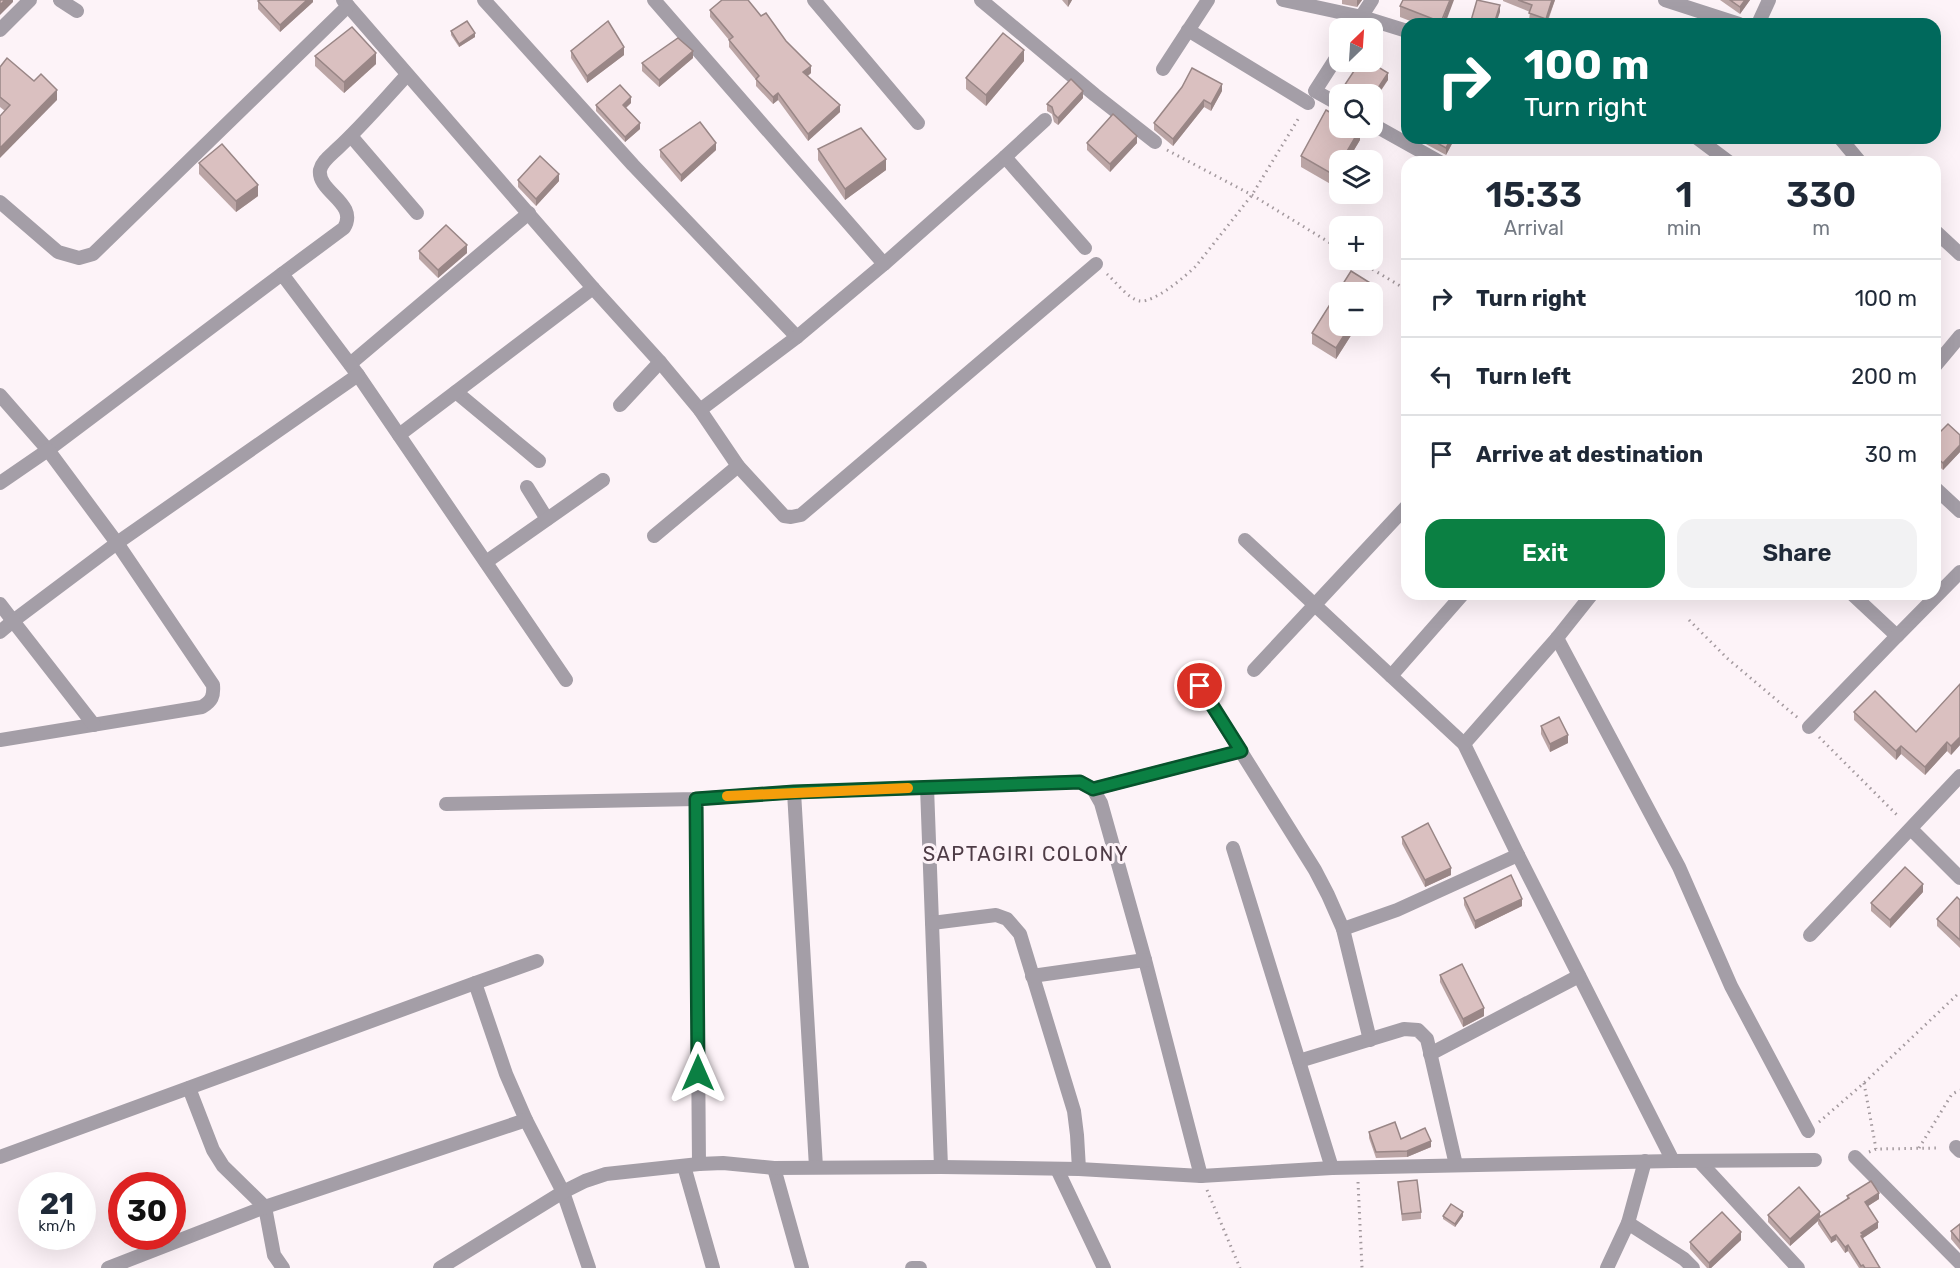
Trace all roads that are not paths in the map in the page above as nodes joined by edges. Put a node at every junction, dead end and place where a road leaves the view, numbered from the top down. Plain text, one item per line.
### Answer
1 (30, 0) edge
2 (60, 0) edge
3 (484, 0) edge
4 (654, 0) edge
5 (814, 0) edge
6 (981, 0) edge
7 (1208, 0) edge
8 (1283, 0) edge
9 (1372, 0) edge
10 (1665, 0) edge
11 (1769, 0) edge
12 (346, 3) edge
13 (1698, 5) edge
14 (77, 11) dead end
15 (1344, 18) edge
16 (1361, 18) edge
17 (1726, 18) edge
18 (1761, 18) edge
19 (1383, 27) edge
20 (0, 30) edge
21 (1188, 30) junction
22 (1401, 31) edge
23 (1163, 69) dead end
24 (1329, 69) edge
25 (407, 75) junction
26 (1329, 99) edge
27 (1308, 103) road end
28 (1045, 120) dead end
29 (918, 123) dead end
30 (1383, 130) edge
31 (351, 136) junction
32 (1401, 140) edge
33 (1155, 142) road end
34 (1408, 144) edge
35 (1705, 144) edge
36 (1845, 144) edge
37 (1429, 156) edge
38 (1721, 156) edge
39 (1855, 156) edge
40 (1005, 158) junction
41 (0, 202) edge
42 (417, 213) dead end
43 (528, 213) junction
44 (1941, 237) edge
45 (1085, 248) dead end
46 (1960, 254) edge
47 (884, 264) junction
48 (1096, 264) road end
49 (282, 274) junction
50 (593, 288) junction
51 (1960, 336) edge
52 (797, 337) junction
53 (1941, 357) edge
54 (660, 362) junction
55 (354, 369) junction
56 (456, 392) junction
57 (0, 394) edge
58 (620, 405) dead end
59 (700, 410) junction
60 (399, 435) junction
61 (48, 450) junction
62 (539, 461) dead end
63 (738, 466) junction
64 (603, 480) dead end
65 (0, 483) edge
66 (527, 487) dead end
67 (1941, 494) edge
68 (1960, 511) edge
69 (1401, 512) edge
70 (547, 519) junction
71 (654, 536) dead end
72 (1245, 540) dead end
73 (117, 543) junction
74 (486, 562) junction
75 (1960, 572) edge
76 (1941, 591) edge
77 (1458, 600) edge
78 (1588, 600) edge
79 (1858, 600) edge
80 (1932, 600) edge
81 (0, 604) edge
82 (1315, 605) junction
83 (13, 621) junction
84 (0, 632) edge
85 (1897, 636) junction
86 (1557, 638) junction
87 (1254, 670) dead end
88 (1391, 676) junction
89 (566, 680) dead end
90 (1200, 686) dead end
91 (94, 725) junction
92 (1809, 727) dead end
93 (0, 740) edge
94 (1464, 744) junction
95 (1241, 751) junction
96 (1960, 776) edge
97 (927, 787) junction
98 (1093, 789) junction
99 (794, 792) junction
100 (696, 799) junction
101 (446, 804) dead end
102 (1911, 829) junction
103 (1233, 848) dead end
104 (1518, 855) junction
105 (1960, 878) edge
106 (932, 923) junction
107 (1343, 929) junction
108 (1810, 935) dead end
109 (1145, 960) junction
110 (537, 961) dead end
111 (1032, 976) junction
112 (1579, 976) junction
113 (475, 983) junction
114 (1370, 1040) junction
115 (1430, 1053) junction
116 (1299, 1061) junction
117 (189, 1088) junction
118 (526, 1120) junction
119 (1808, 1131) road end
120 (1855, 1157) road end
121 (0, 1158) edge
122 (1815, 1160) dead end
123 (1646, 1161) junction
124 (1673, 1161) junction
125 (1700, 1162) junction
126 (699, 1164) junction
127 (1456, 1165) junction
128 (684, 1166) junction
129 (816, 1167) junction
130 (941, 1167) junction
131 (774, 1168) junction
132 (1332, 1168) junction
133 (1057, 1169) junction
134 (1079, 1169) junction
135 (1201, 1176) junction
136 (563, 1192) junction
137 (265, 1207) junction
138 (1628, 1223) junction
139 (1960, 1263) edge
140 (449, 1266) edge
141 (108, 1268) edge
142 (283, 1268) edge
143 (589, 1268) edge
144 (712, 1268) edge
145 (802, 1268) edge
146 (912, 1268) edge
147 (921, 1268) edge
148 (1104, 1268) edge
149 (1607, 1268) edge
150 (1693, 1268) edge
151 (1798, 1268) edge

1 - 20 street
2 - 14 street
3 - 52 street
4 - 47 street
5 - 29 street
6 - 33 street
7 - 21 street
8 - 15 street
9 - 16 street
10 - 13 street
11 - 18 street
12 - 25 street
12 - 41 street
13 - 17 street
19 - 22 street
21 - 23 street
21 - 27 street
24 - 26 street
25 - 31 street
25 - 43 street
28 - 40 street
30 - 32 street
31 - 42 street
31 - 49 street
34 - 37 street
35 - 38 street
36 - 39 street
40 - 45 street
40 - 47 street
43 - 50 street
43 - 55 street
44 - 46 street
47 - 52 street
48 - 63 street
49 - 55 street
49 - 61 street
50 - 54 street
50 - 56 street
51 - 53 street
52 - 59 street
54 - 58 street
54 - 59 street
55 - 60 street
55 - 73 street
56 - 60 street
56 - 62 street
57 - 61 street
59 - 63 street
60 - 74 street
61 - 65 street
61 - 73 street
63 - 71 street
64 - 70 street
66 - 70 street
67 - 68 street
69 - 82 street
70 - 74 street
72 - 82 street
73 - 83 street
73 - 91 street
74 - 89 street
75 - 76 street
77 - 88 street
78 - 86 street
79 - 85 street
80 - 85 street
81 - 83 street
82 - 87 street
82 - 88 street
83 - 84 street
83 - 91 street
85 - 92 street
86 - 94 street
86 - 119 street
88 - 94 street
90 - 95 street
91 - 93 street
94 - 104 street
95 - 98 street
95 - 107 street
96 - 102 street
97 - 98 street
97 - 99 street
97 - 106 street
98 - 109 street
99 - 100 street
99 - 129 street
100 - 101 street
100 - 126 street
102 - 105 street
102 - 108 street
103 - 116 street
104 - 107 street
104 - 112 street
106 - 111 street
106 - 130 street
107 - 114 street
109 - 111 street
109 - 135 street
110 - 113 street
111 - 134 street
112 - 115 street
112 - 124 street
113 - 117 street
113 - 118 street
114 - 115 street
114 - 116 street
115 - 127 street
116 - 132 street
117 - 121 street
117 - 137 street
118 - 136 street
118 - 137 street
120 - 139 street
122 - 125 street
123 - 124 street
123 - 127 street
123 - 138 street
124 - 125 street
125 - 151 street
126 - 128 street
126 - 131 street
127 - 132 street
128 - 136 street
128 - 144 street
129 - 130 street
129 - 131 street
130 - 133 street
131 - 145 street
132 - 135 street
133 - 134 street
133 - 148 street
134 - 135 street
136 - 140 street
136 - 143 street
137 - 141 street
137 - 142 street
138 - 149 street
138 - 150 street
146 - 147 street

